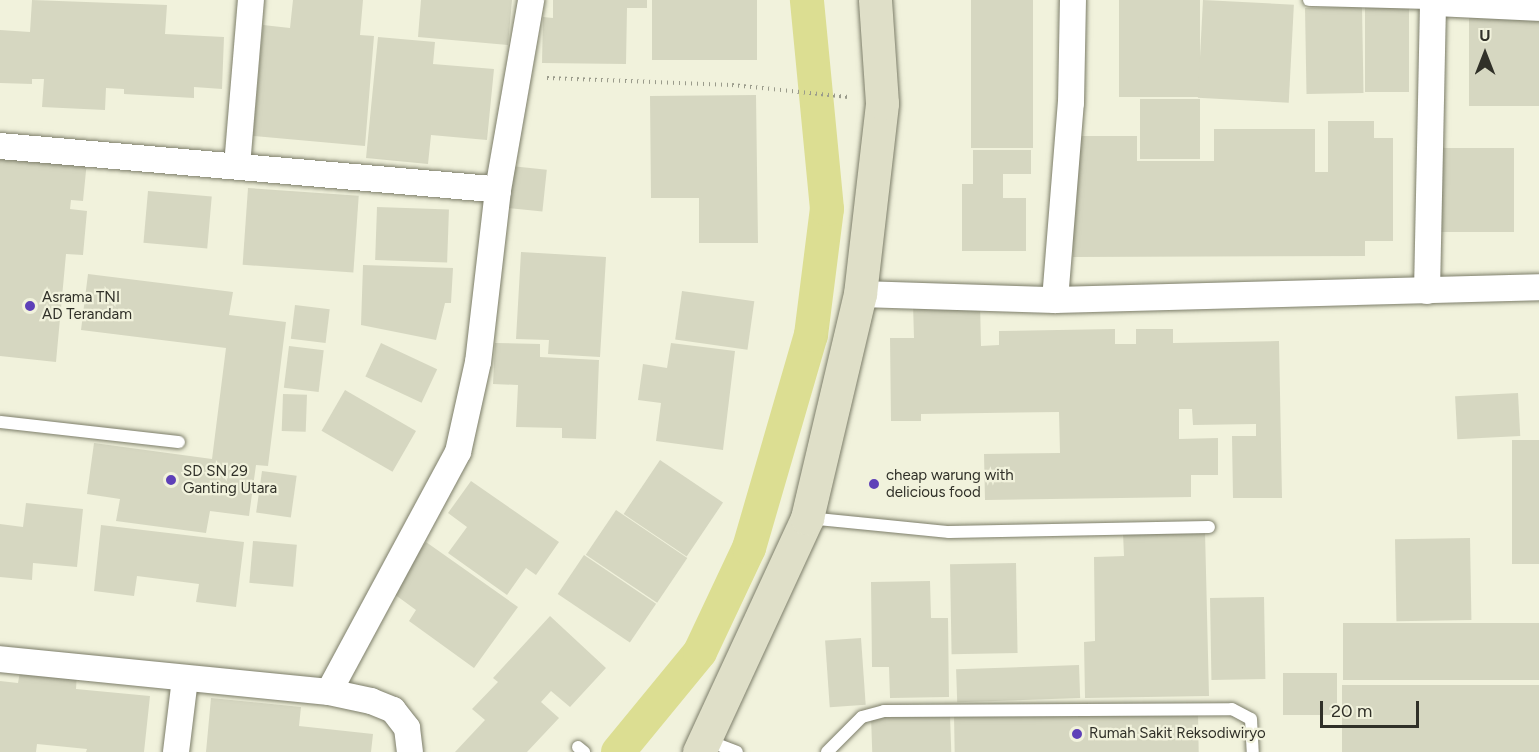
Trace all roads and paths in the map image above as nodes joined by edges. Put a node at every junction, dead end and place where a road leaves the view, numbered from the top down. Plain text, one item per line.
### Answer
1 (251, 0) edge
2 (531, 0) edge
3 (875, 0) edge
4 (1073, 0) edge
5 (1309, 0) edge
6 (1433, 3) junction
7 (1539, 8) edge
8 (516, 77) junction
9 (844, 97) dead end
10 (0, 146) edge
11 (237, 166) junction
12 (498, 190) junction
13 (1539, 286) edge
14 (1427, 291) junction
15 (860, 294) junction
16 (1055, 300) junction
17 (0, 422) edge
18 (179, 442) dead end
19 (807, 518) junction
20 (1209, 527) dead end
21 (0, 659) edge
22 (185, 679) junction
23 (329, 692) junction
24 (702, 746) edge
25 (176, 752) edge
26 (410, 752) edge
27 (737, 752) edge
28 (827, 752) edge
29 (1253, 752) edge

1 - 11 street
2 - 8 street
3 - 15 main road
4 - 16 street
5 - 6 lane
6 - 7 street
6 - 14 street
8 - 9 path
8 - 12 street
10 - 11 street
11 - 12 street
12 - 23 street
13 - 14 street
14 - 16 street
15 - 16 street
15 - 19 main road
17 - 18 lane
19 - 20 lane
19 - 24 main road
21 - 22 street
22 - 23 street
22 - 25 street
23 - 26 street
24 - 27 lane
28 - 29 lane

